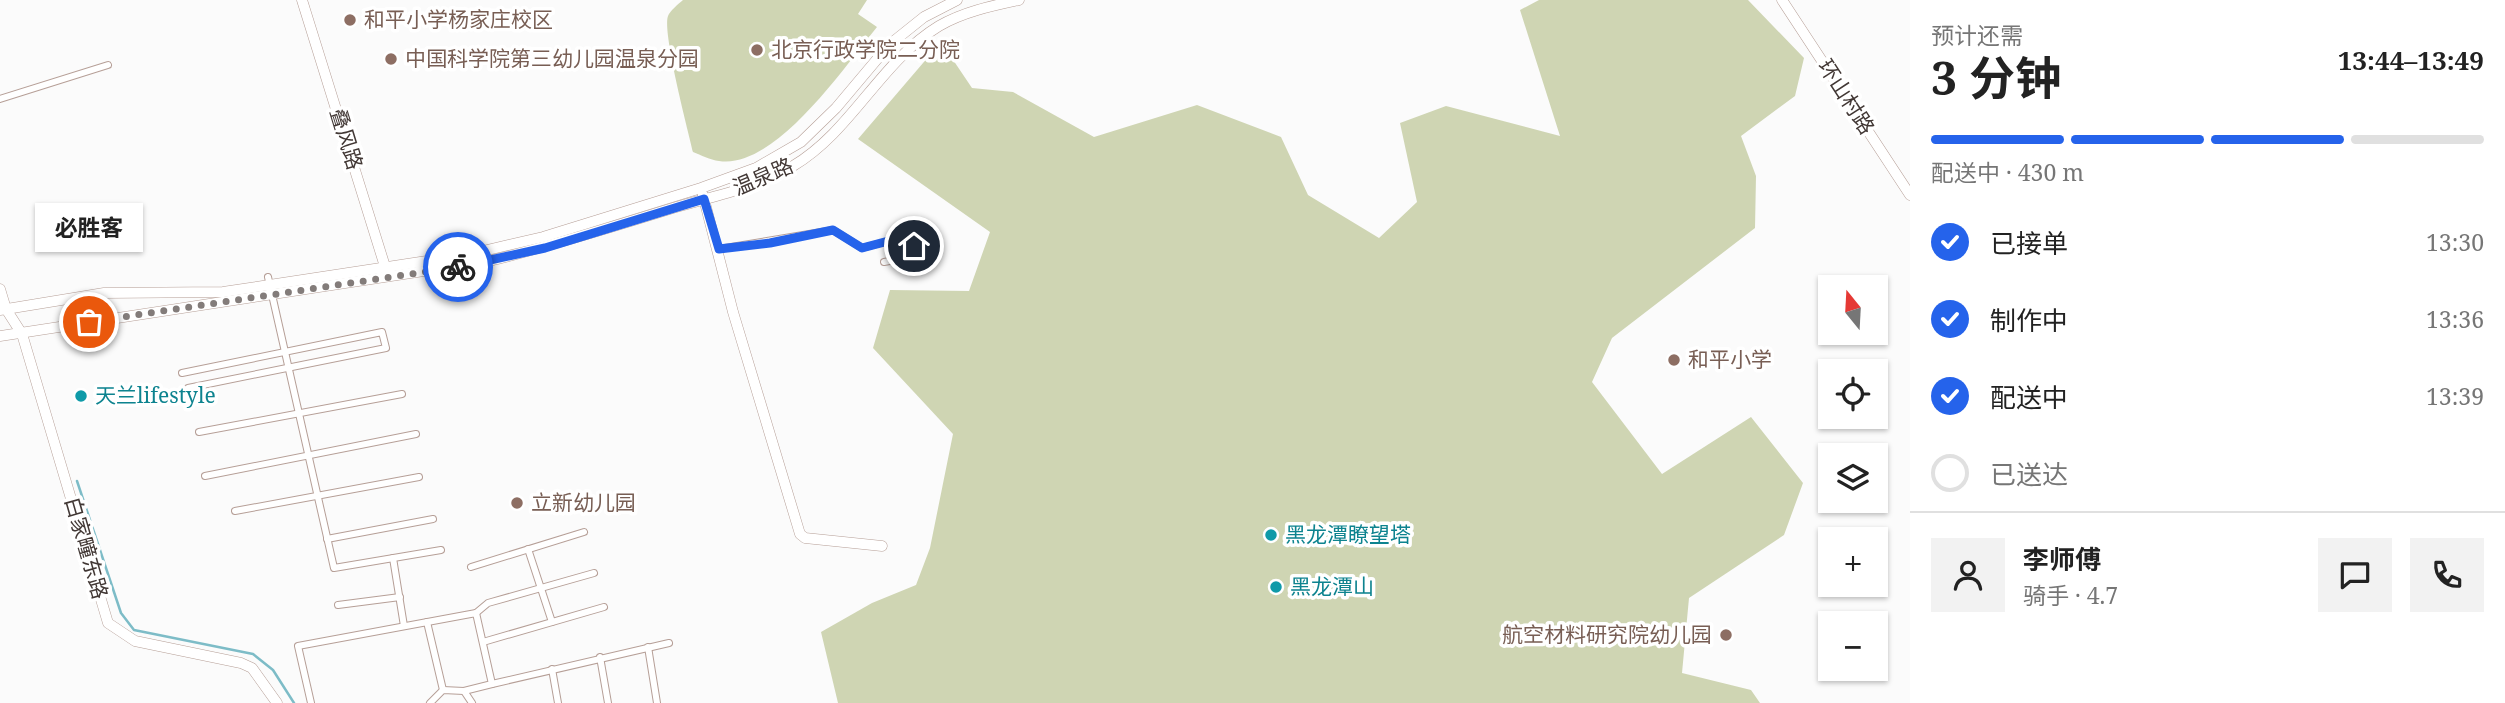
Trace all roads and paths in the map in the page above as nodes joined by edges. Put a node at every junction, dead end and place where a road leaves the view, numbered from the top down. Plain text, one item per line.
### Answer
1 (302, 0) edge
2 (957, 0) edge
3 (1019, 0) edge
4 (1782, 0) edge
5 (108, 65) dead end
6 (0, 99) edge
7 (701, 188) junction
8 (1910, 195) edge
9 (704, 199) junction
10 (719, 249) junction
11 (884, 262) dead end
12 (387, 273) junction
13 (270, 286) junction
14 (0, 289) edge
15 (3, 309) edge
16 (22, 334) junction
17 (0, 336) edge
18 (285, 352) junction
19 (289, 368) junction
20 (182, 373) dead end
21 (188, 388) dead end
22 (402, 394) dead end
23 (299, 413) junction
24 (199, 432) dead end
25 (416, 434) dead end
26 (309, 456) junction
27 (205, 476) dead end
28 (419, 477) dead end
29 (317, 495) junction
30 (234, 510) dead end
31 (433, 519) dead end
32 (584, 532) dead end
33 (327, 538) junction
34 (882, 546) dead end
35 (528, 549) junction
36 (441, 550) dead end
37 (393, 558) junction
38 (471, 567) dead end
39 (594, 573) dead end
40 (541, 588) junction
41 (400, 597) junction
42 (338, 606) dead end
43 (604, 607) dead end
44 (476, 613) junction
45 (427, 622) junction
46 (552, 622) junction
47 (404, 626) junction
48 (483, 642) junction
49 (669, 643) dead end
50 (648, 647) junction
51 (600, 657) junction
52 (552, 669) junction
53 (492, 684) junction
54 (443, 690) junction
55 (464, 691) junction
56 (277, 703) edge
57 (311, 703) edge
58 (430, 703) edge
59 (472, 703) edge
60 (558, 703) edge
61 (608, 703) edge
62 (657, 703) edge

1 - 12 main road, 叠风路
2 - 7 main road, 温泉路
3 - 9 main road, 温泉路
4 - 8 main road, 环山村路
5 - 6 street
7 - 9 main road
7 - 12 main road, 温泉路
9 - 10 main road
9 - 12 main road, 温泉路
10 - 11 street
10 - 34 main road
12 - 13 main road, 温泉路
13 - 15 main road, 温泉路
13 - 16 main road, 温泉路
13 - 18 street
14 - 15 main road, 白家疃东路
15 - 16 main road, 白家疃东路
16 - 17 main road, 温泉路
16 - 56 main road, 白家疃东路
18 - 19 street
18 - 19 street
18 - 20 street
19 - 21 street
19 - 23 street
22 - 23 street
23 - 24 street
23 - 26 street
25 - 26 street
26 - 27 street
26 - 29 street
28 - 29 street
29 - 30 street
29 - 33 street
31 - 33 street
32 - 35 street
33 - 37 street
35 - 38 street
35 - 40 street
36 - 37 street
37 - 41 street
39 - 40 street
40 - 44 street
40 - 46 street
41 - 42 street
41 - 47 street
43 - 46 street
44 - 45 street
44 - 48 street
45 - 47 street
45 - 54 street
46 - 48 street
47 - 57 street
48 - 53 street
49 - 50 street
50 - 51 street
50 - 62 street
51 - 52 street
51 - 61 street
52 - 53 street
52 - 60 street
53 - 55 street
54 - 55 street
54 - 58 street
55 - 59 street

